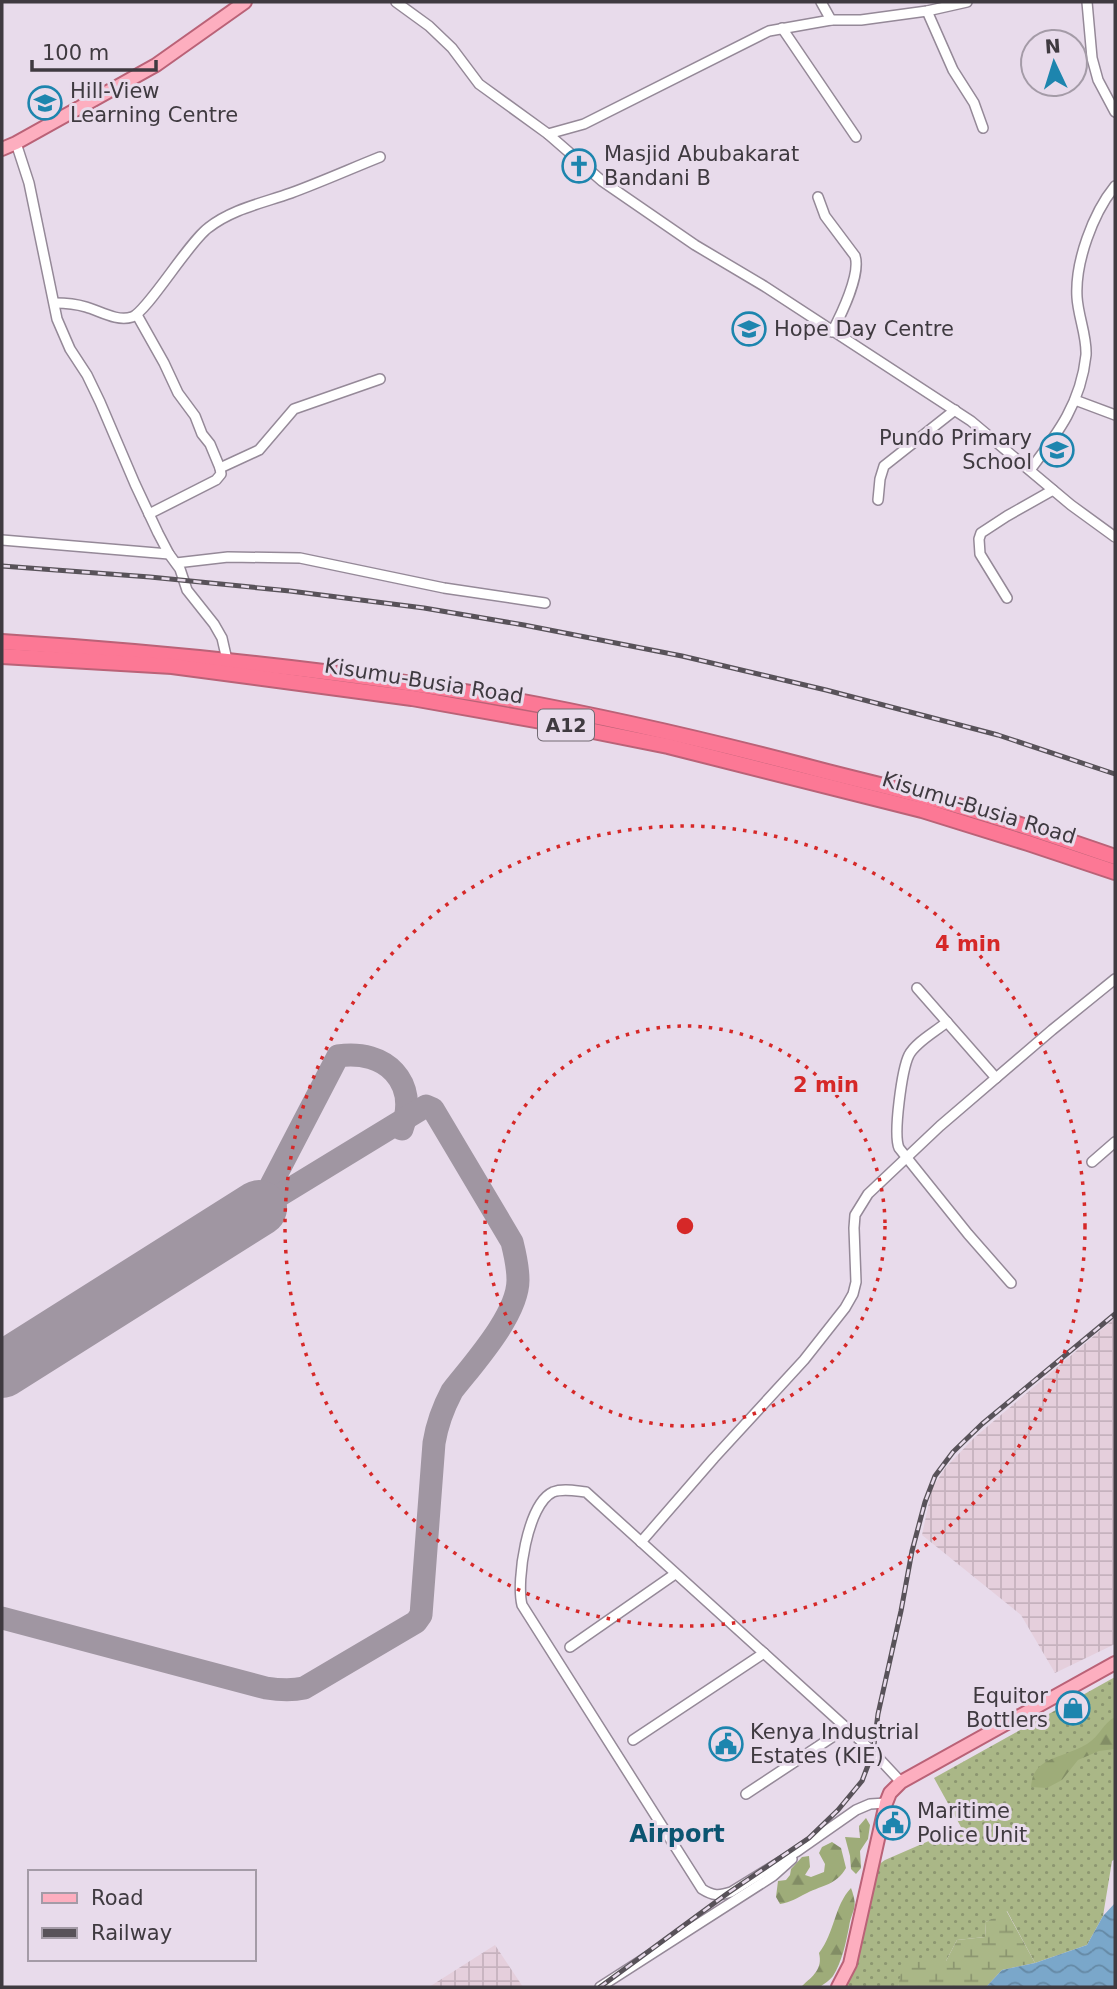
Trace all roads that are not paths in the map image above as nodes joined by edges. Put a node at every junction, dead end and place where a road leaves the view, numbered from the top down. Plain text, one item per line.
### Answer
1 (246, 2) edge
2 (396, 2) edge
3 (821, 2) edge
4 (967, 2) edge
5 (1087, 2) edge
6 (927, 11) junction
7 (831, 20) junction
8 (782, 28) junction
9 (1115, 112) edge
10 (982, 128) dead end
11 (548, 134) junction
12 (856, 137) dead end
13 (16, 143) junction
14 (2, 149) edge
15 (380, 157) dead end
16 (1115, 187) edge
17 (818, 197) dead end
18 (55, 303) junction
19 (137, 315) junction
20 (832, 332) junction
21 (380, 379) dead end
22 (1075, 400) junction
23 (955, 410) junction
24 (1115, 415) edge
25 (220, 468) junction
26 (1030, 470) junction
27 (1053, 490) junction
28 (878, 500) dead end
29 (149, 514) junction
30 (1115, 537) edge
31 (2, 540) edge
32 (169, 554) junction
33 (176, 563) junction
34 (1007, 598) dead end
35 (545, 603) dead end
36 (2, 642) edge
37 (2, 656) edge
38 (227, 660) junction
39 (1115, 857) edge
40 (1115, 872) edge
41 (1115, 979) edge
42 (917, 988) dead end
43 (947, 1023) junction
44 (996, 1078) junction
45 (1115, 1142) edge
46 (908, 1156) junction
47 (1092, 1162) dead end
48 (1011, 1283) dead end
49 (641, 1542) junction
50 (675, 1574) junction
51 (569, 1647) dead end
52 (764, 1653) junction
53 (1115, 1663) edge
54 (846, 1728) junction
55 (633, 1740) dead end
56 (901, 1782) junction
57 (746, 1794) dead end
58 (886, 1803) junction
59 (796, 1852) junction
60 (600, 1987) edge
61 (838, 1987) edge

1 - 13 main road
2 - 11 street
3 - 7 street
4 - 6 street
5 - 9 street
6 - 7 street
6 - 10 street
7 - 8 street
8 - 11 street
8 - 12 street
11 - 20 street
13 - 14 main road
13 - 18 street
15 - 19 street
16 - 22 street
17 - 20 street
18 - 19 street
18 - 29 street
19 - 25 street
20 - 23 street
21 - 25 street
22 - 24 street
22 - 26 street
23 - 26 street
23 - 28 street
25 - 29 street
26 - 27 street
27 - 30 street
27 - 34 street
29 - 32 street
31 - 32 street
32 - 33 street
33 - 35 street
33 - 38 street
36 - 38 highway, Kisumu-Busia Road / A12
37 - 40 highway, Kisumu-Busia Road / A12
38 - 39 highway, Kisumu-Busia Road / A12
41 - 44 street
42 - 43 street
43 - 44 street
43 - 46 street
44 - 46 street
45 - 47 street
46 - 48 street
46 - 49 street
49 - 50 street
49 - 59 street
50 - 51 street
50 - 52 street
52 - 54 street
52 - 55 street
53 - 56 main road
54 - 56 street
54 - 57 street
56 - 58 main road
58 - 59 street
58 - 61 main road
59 - 60 street

